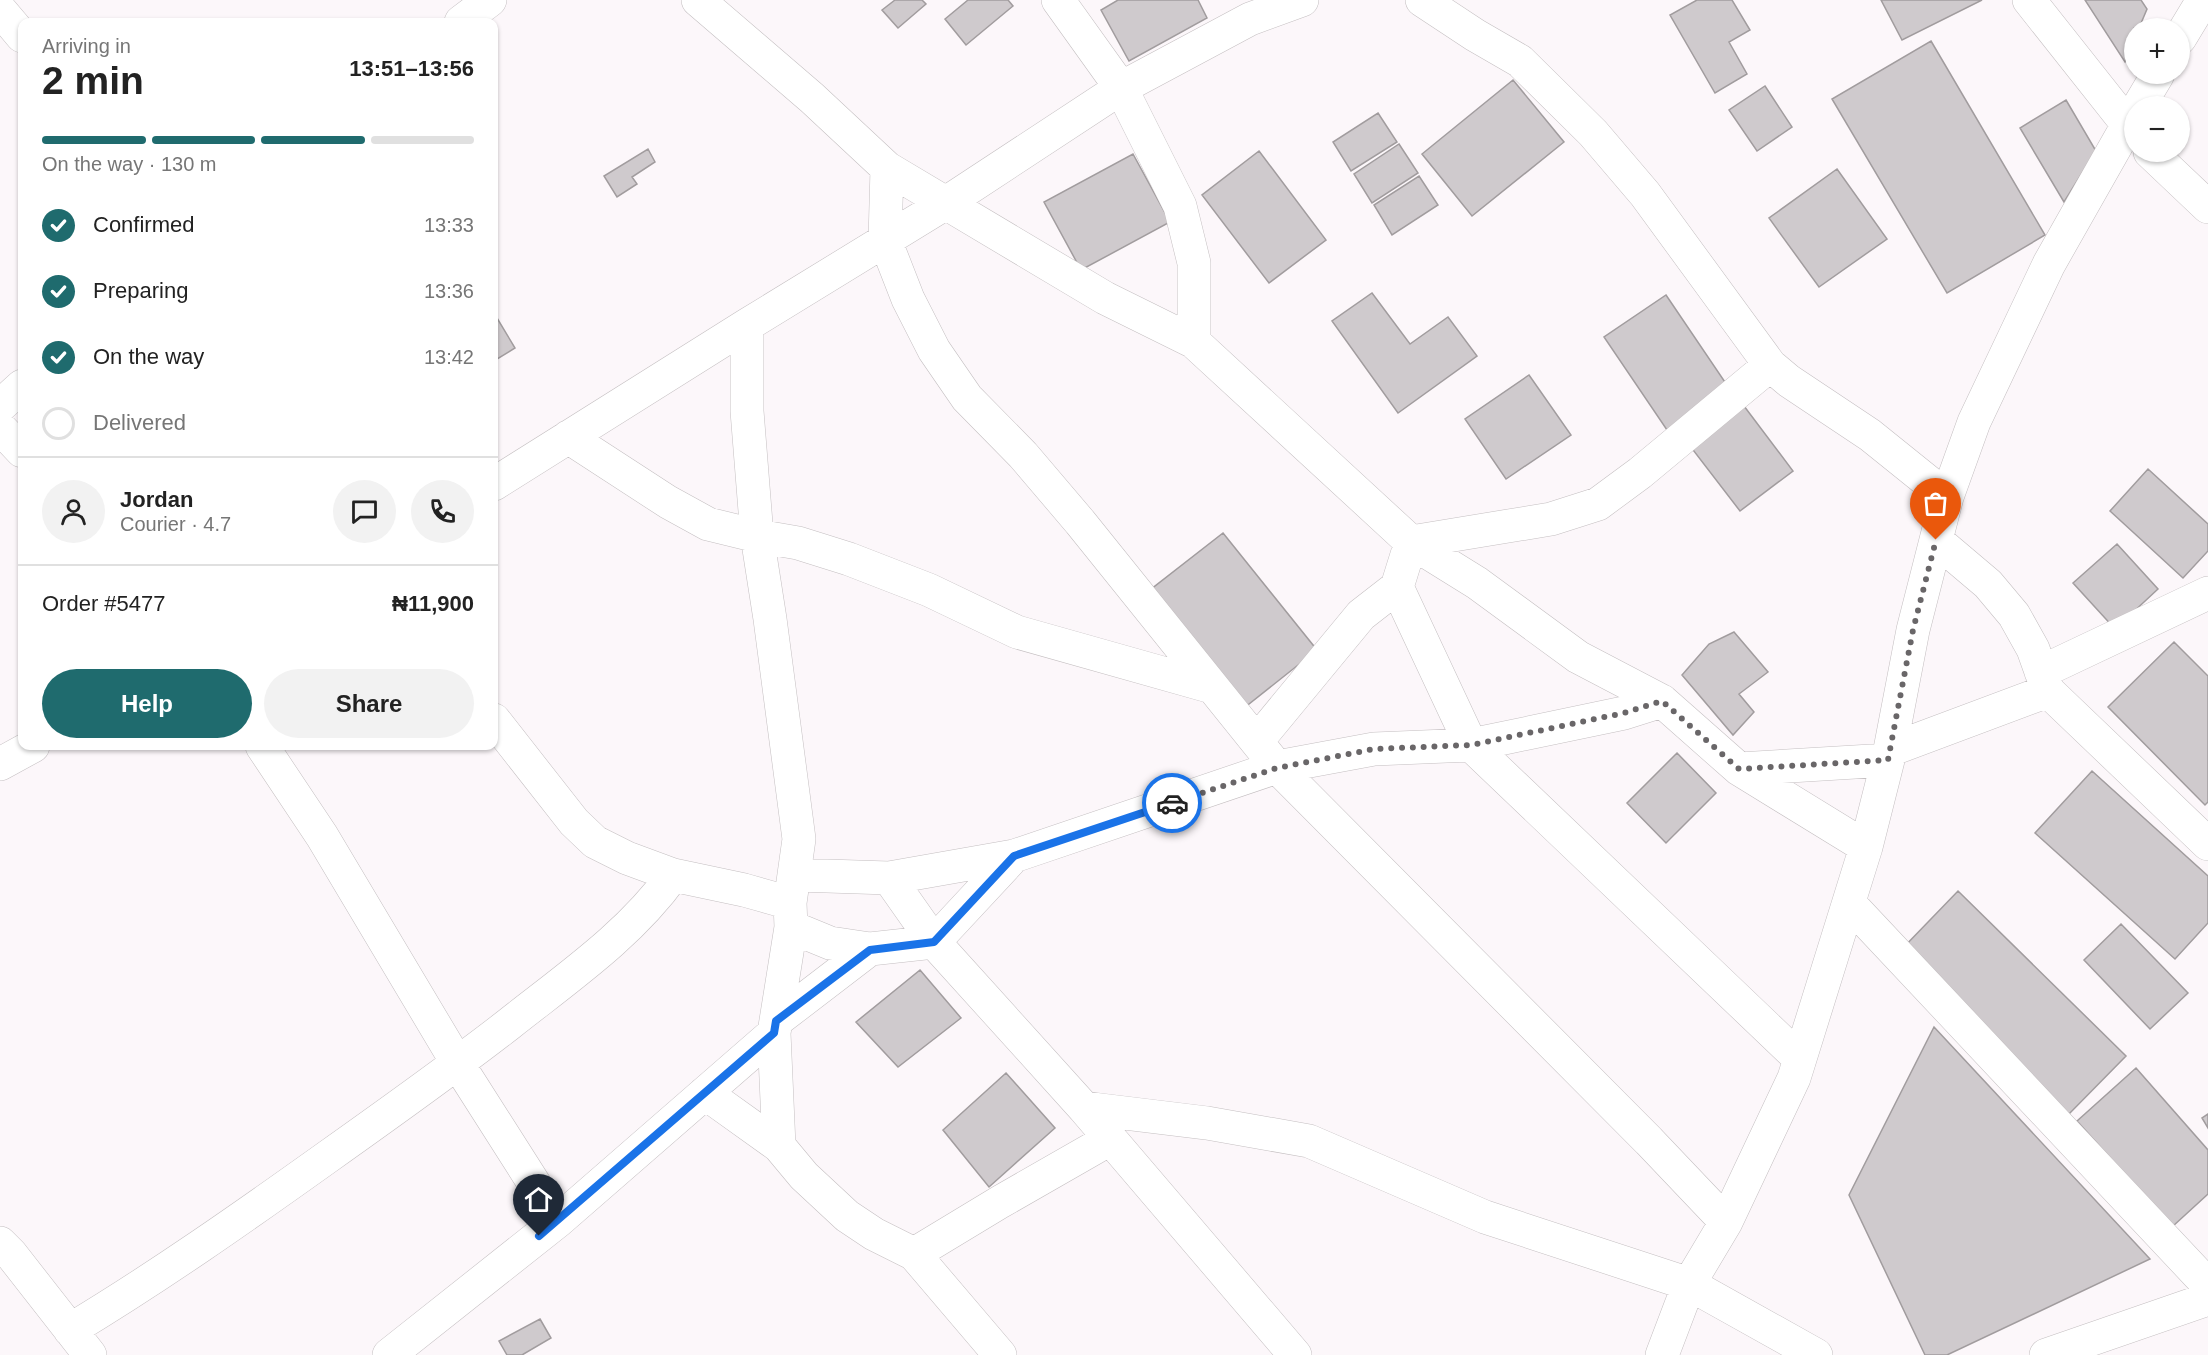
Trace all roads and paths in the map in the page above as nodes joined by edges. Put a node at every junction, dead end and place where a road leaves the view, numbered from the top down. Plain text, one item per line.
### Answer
1 (490, 0) edge
2 (698, 0) edge
3 (1058, 0) edge
4 (1302, 0) edge
5 (1422, 0) edge
6 (2029, 0) edge
7 (2203, 0) edge
8 (0, 10) edge
9 (466, 18) edge
10 (2190, 21) edge
11 (18, 31) edge
12 (1121, 88) junction
13 (2124, 113) edge
14 (2124, 136) edge
15 (2161, 162) edge
16 (887, 168) junction
17 (946, 203) junction
18 (2208, 207) edge
19 (885, 240) junction
20 (747, 325) junction
21 (1194, 342) junction
22 (1770, 365) junction
23 (18, 390) edge
24 (0, 406) edge
25 (0, 428) edge
26 (568, 437) junction
27 (18, 447) edge
28 (498, 481) edge
29 (1947, 497) junction
30 (757, 536) junction
31 (1936, 540) junction
32 (1411, 542) junction
33 (1397, 586) junction
34 (2208, 593) edge
35 (2045, 681) junction
36 (1212, 687) junction
37 (1662, 701) junction
38 (498, 725) edge
39 (1257, 741) junction
40 (1471, 745) junction
41 (265, 750) edge
42 (1889, 755) junction
43 (1277, 768) junction
44 (1739, 769) junction
45 (2208, 844) edge
46 (1866, 847) junction
47 (1014, 856) junction
48 (674, 875) junction
49 (889, 878) junction
50 (792, 902) junction
51 (1849, 903) junction
52 (934, 942) junction
53 (870, 950) junction
54 (775, 1027) junction
55 (1800, 1059) junction
56 (458, 1064) junction
57 (705, 1093) junction
58 (1084, 1108) junction
59 (1110, 1139) junction
60 (779, 1146) junction
61 (558, 1221) junction
62 (1726, 1222) junction
63 (0, 1243) edge
64 (914, 1254) junction
65 (1689, 1284) junction
66 (2208, 1285) edge
67 (2208, 1299) edge
68 (80, 1342) edge
69 (389, 1355) edge
70 (1000, 1355) edge
71 (1295, 1355) edge
72 (1662, 1355) edge
73 (1816, 1355) edge
74 (2046, 1355) edge

1 - 9 street
2 - 16 street
3 - 12 street
4 - 12 street
5 - 22 street
6 - 13 street
7 - 10 street
8 - 11 street
12 - 17 street
12 - 21 street
14 - 29 street
15 - 18 street
16 - 17 street
16 - 19 street
17 - 19 street
17 - 21 street
19 - 20 street
19 - 36 street
20 - 26 street
20 - 30 street
21 - 32 street
22 - 29 street
22 - 32 street
23 - 24 street
25 - 27 street
26 - 28 street
26 - 30 street
29 - 31 street
30 - 36 street
30 - 50 street
31 - 35 street
31 - 42 street
32 - 33 street
32 - 37 street
33 - 39 street
33 - 40 street
34 - 35 street
35 - 42 street
35 - 45 street
36 - 39 street
37 - 40 street
37 - 44 street
38 - 48 street
39 - 43 street
40 - 43 street
40 - 55 street
41 - 56 street
42 - 44 street
42 - 46 street
43 - 47 street
43 - 62 street
44 - 46 street
46 - 51 street
47 - 49 street
47 - 52 street
48 - 50 street
48 - 56 street
49 - 50 street
49 - 52 street
50 - 53 street
50 - 54 street
51 - 55 street
51 - 66 street
52 - 53 street
52 - 58 street
53 - 54 street
54 - 57 street
54 - 60 street
55 - 62 street
56 - 61 street
56 - 68 street
57 - 60 street
57 - 61 street
58 - 59 street
58 - 65 street
59 - 64 street
59 - 71 street
60 - 64 street
61 - 69 street
62 - 65 street
63 - 68 street
64 - 70 street
65 - 72 street
65 - 73 street
67 - 74 street

